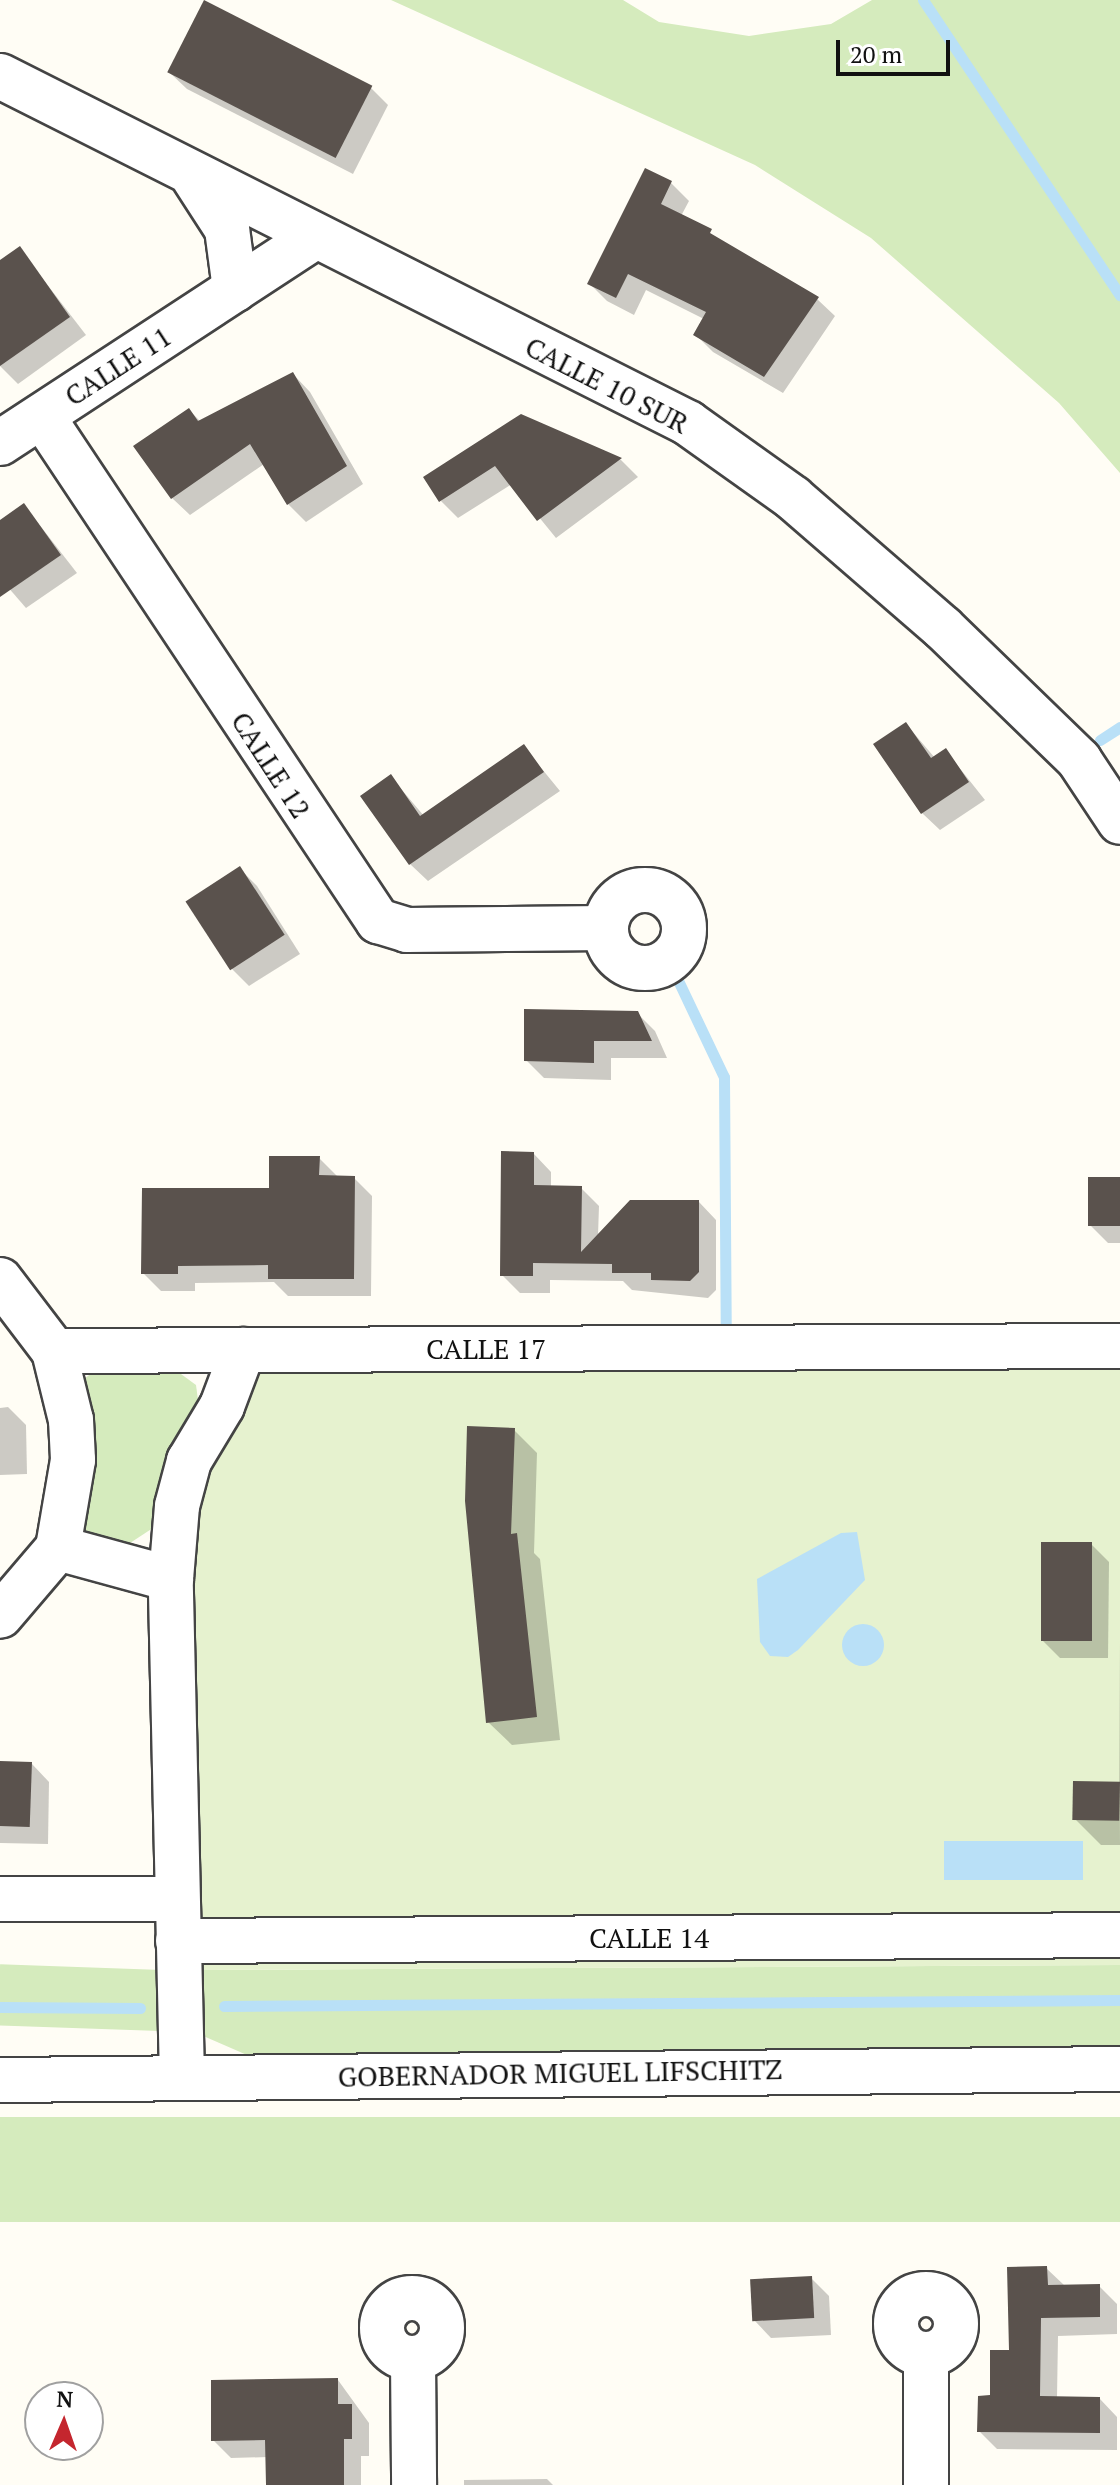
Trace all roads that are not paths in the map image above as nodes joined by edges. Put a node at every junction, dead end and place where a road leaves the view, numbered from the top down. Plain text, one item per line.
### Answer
1 (0, 76) edge
2 (194, 178) junction
3 (313, 238) junction
4 (235, 289) junction
5 (42, 416) junction
6 (0, 443) edge
7 (1120, 822) edge
8 (605, 928) dead end
9 (0, 1280) edge
10 (1120, 1346) edge
11 (243, 1350) junction
12 (54, 1351) junction
13 (58, 1548) junction
14 (171, 1579) junction
15 (0, 1616) edge
16 (0, 1899) edge
17 (178, 1920) junction
18 (1120, 1935) edge
19 (1120, 2069) edge
20 (182, 2078) junction
21 (0, 2080) edge
22 (926, 2355) dead end
23 (413, 2359) dead end
24 (414, 2485) edge
25 (926, 2485) edge

1 - 2 street, CALLE 10 SUR
2 - 3 street, CALLE 10 SUR
2 - 4 street
3 - 4 street, CALLE 11
3 - 7 street, CALLE 10 SUR
4 - 5 street, CALLE 11
5 - 6 street, CALLE 11
5 - 8 street, CALLE 12
9 - 12 street
10 - 11 street, CALLE 17
11 - 12 street, CALLE 17
11 - 14 street
12 - 13 street
13 - 14 street
13 - 15 street
14 - 17 street
16 - 17 street, CALLE 14
17 - 18 street, CALLE 14
17 - 20 street
19 - 20 street, GOBERNADOR MIGUEL LIFSCHITZ
20 - 21 street, GOBERNADOR MIGUEL LIFSCHITZ
22 - 25 street
23 - 24 street

